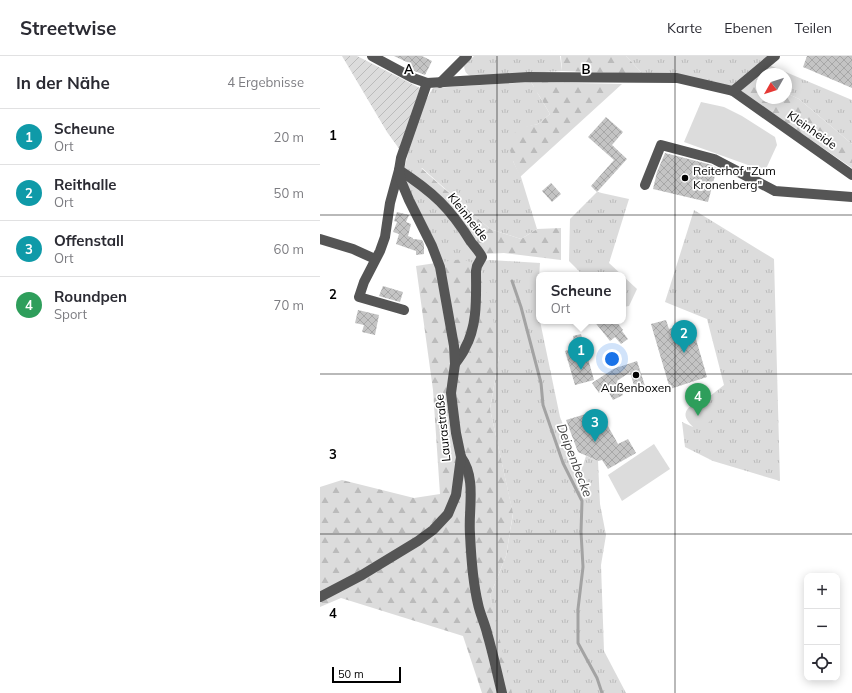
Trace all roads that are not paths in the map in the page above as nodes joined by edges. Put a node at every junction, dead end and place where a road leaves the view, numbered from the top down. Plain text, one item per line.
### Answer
1 (372, 56) edge
2 (466, 56) edge
3 (775, 56) edge
4 (440, 83) junction
5 (427, 84) junction
6 (734, 91) junction
7 (399, 170) junction
8 (852, 175) edge
9 (645, 185) dead end
10 (852, 197) edge
11 (320, 238) edge
12 (375, 259) junction
13 (404, 310) dead end
14 (455, 364) junction
15 (461, 457) junction
16 (320, 597) edge
17 (502, 693) edge

1 - 5 street
2 - 4 street
3 - 6 street
4 - 5 street, Kleinheide
4 - 6 street, Kleinheide
5 - 7 street, Laurastraße
6 - 8 street, Kleinheide
7 - 12 street, Laurastraße
7 - 14 street, Laurastraße
7 - 14 street, Kleinheide
9 - 10 street
11 - 12 street
12 - 13 street, Laurastraße
14 - 15 street, Laurastraße
15 - 16 street, Laurastraße
15 - 17 street

